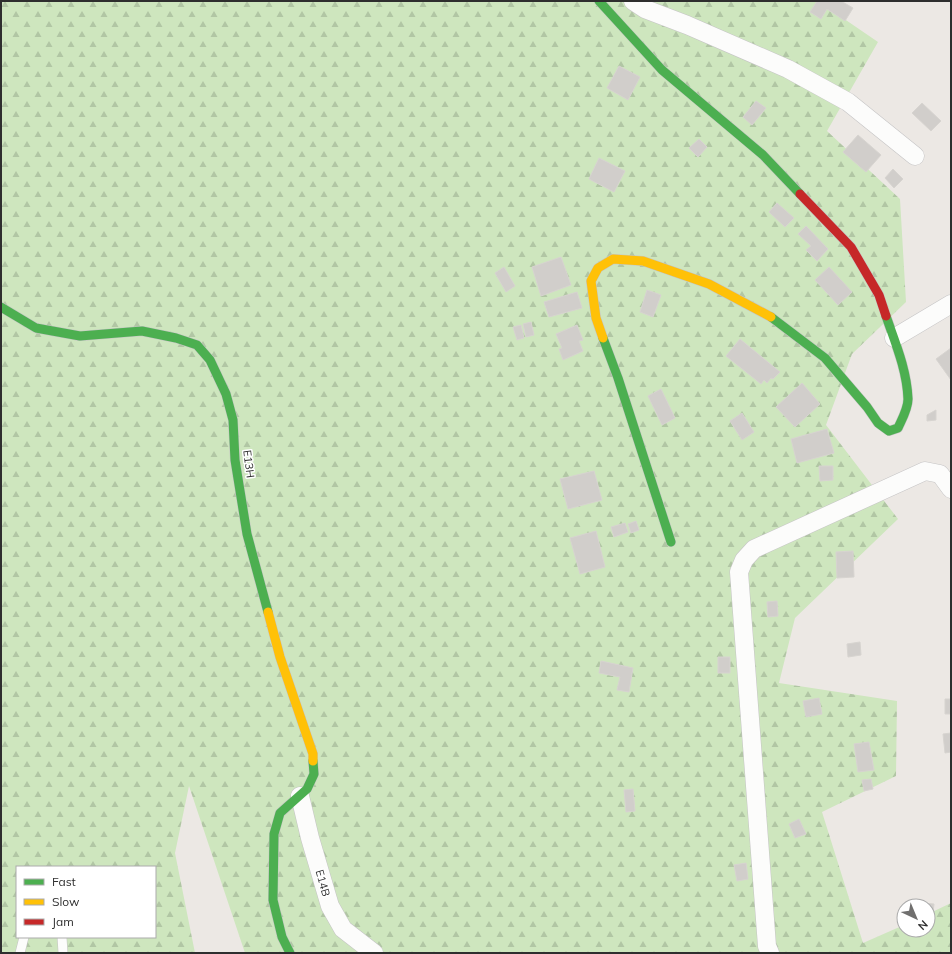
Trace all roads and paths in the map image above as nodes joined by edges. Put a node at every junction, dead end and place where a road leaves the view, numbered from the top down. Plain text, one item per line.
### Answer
1 (598, 1) edge
2 (633, 1) edge
3 (915, 156) dead end
4 (951, 304) edge
5 (1, 307) edge
6 (894, 338) junction
7 (951, 489) edge
8 (671, 542) dead end
9 (300, 796) junction
10 (24, 938) edge
11 (62, 938) edge
12 (20, 953) edge
13 (63, 953) edge
14 (290, 953) edge
15 (374, 953) edge
16 (770, 953) edge

1 - 6 street
2 - 3 street
4 - 6 street
5 - 9 street, E13H
6 - 8 street
7 - 16 street
9 - 14 street
9 - 15 street, E14B
10 - 12 lane
11 - 13 lane

